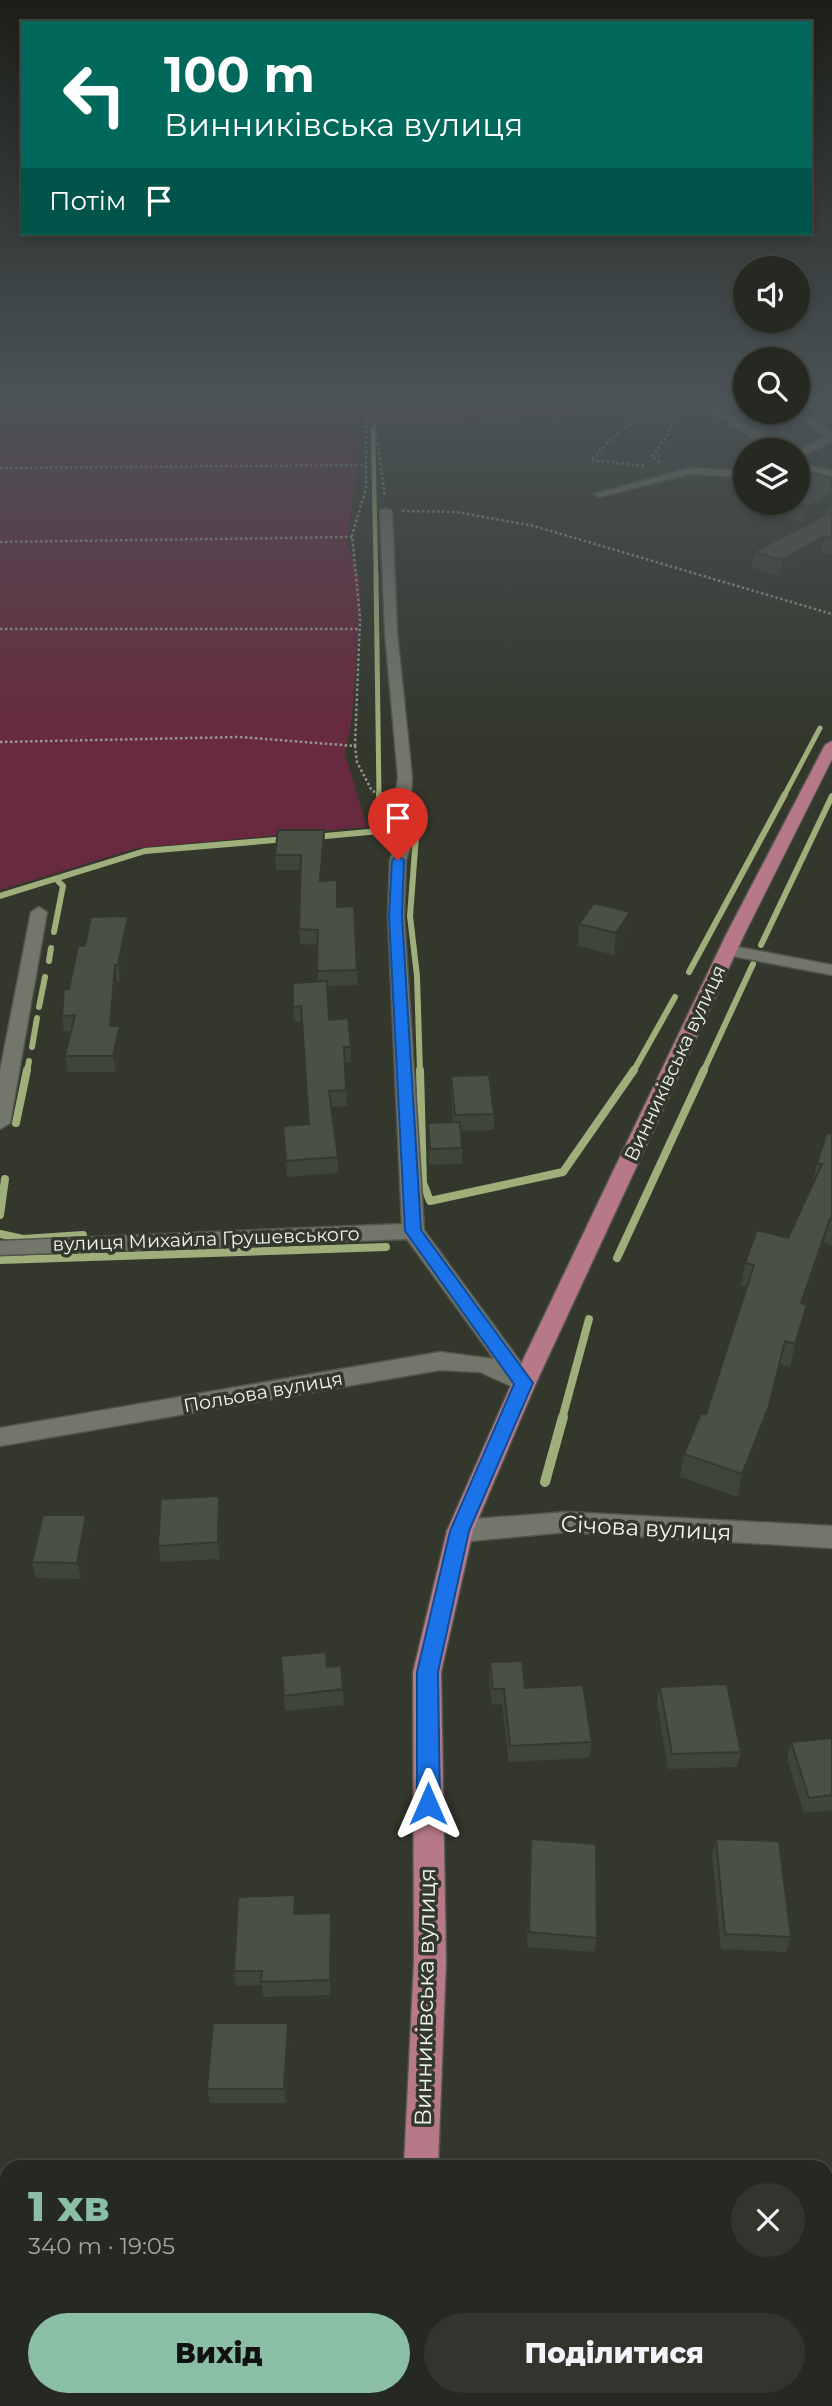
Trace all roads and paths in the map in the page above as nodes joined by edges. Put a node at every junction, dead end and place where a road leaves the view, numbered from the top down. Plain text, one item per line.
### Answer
1 (359, 514) edge
2 (386, 514) edge
3 (469, 514) edge
4 (352, 537) junction
5 (0, 542) edge
6 (832, 614) edge
7 (0, 629) edge
8 (360, 629) junction
9 (0, 742) edge
10 (832, 745) edge
11 (355, 746) junction
12 (403, 798) junction
13 (39, 912) dead end
14 (728, 950) junction
15 (832, 970) edge
16 (0, 1124) edge
17 (413, 1231) junction
18 (0, 1248) edge
19 (524, 1383) junction
20 (0, 1437) edge
21 (460, 1531) junction
22 (832, 1538) edge
23 (421, 2160) edge

1 - 4 path
2 - 12 street
3 - 6 path
4 - 5 path
4 - 8 path
7 - 8 path
8 - 11 path
9 - 11 path
10 - 14 main road, Винниківська вулиця
11 - 12 path
12 - 17 street
13 - 16 street
14 - 15 street
14 - 19 main road, Винниківська вулиця
17 - 18 street, вулиця Михайла Грушевського
17 - 19 street
19 - 20 street, Польова вулиця
19 - 21 main road, Винниківська вулиця
21 - 22 street, Січова вулиця
21 - 23 main road, Винниківська вулиця

